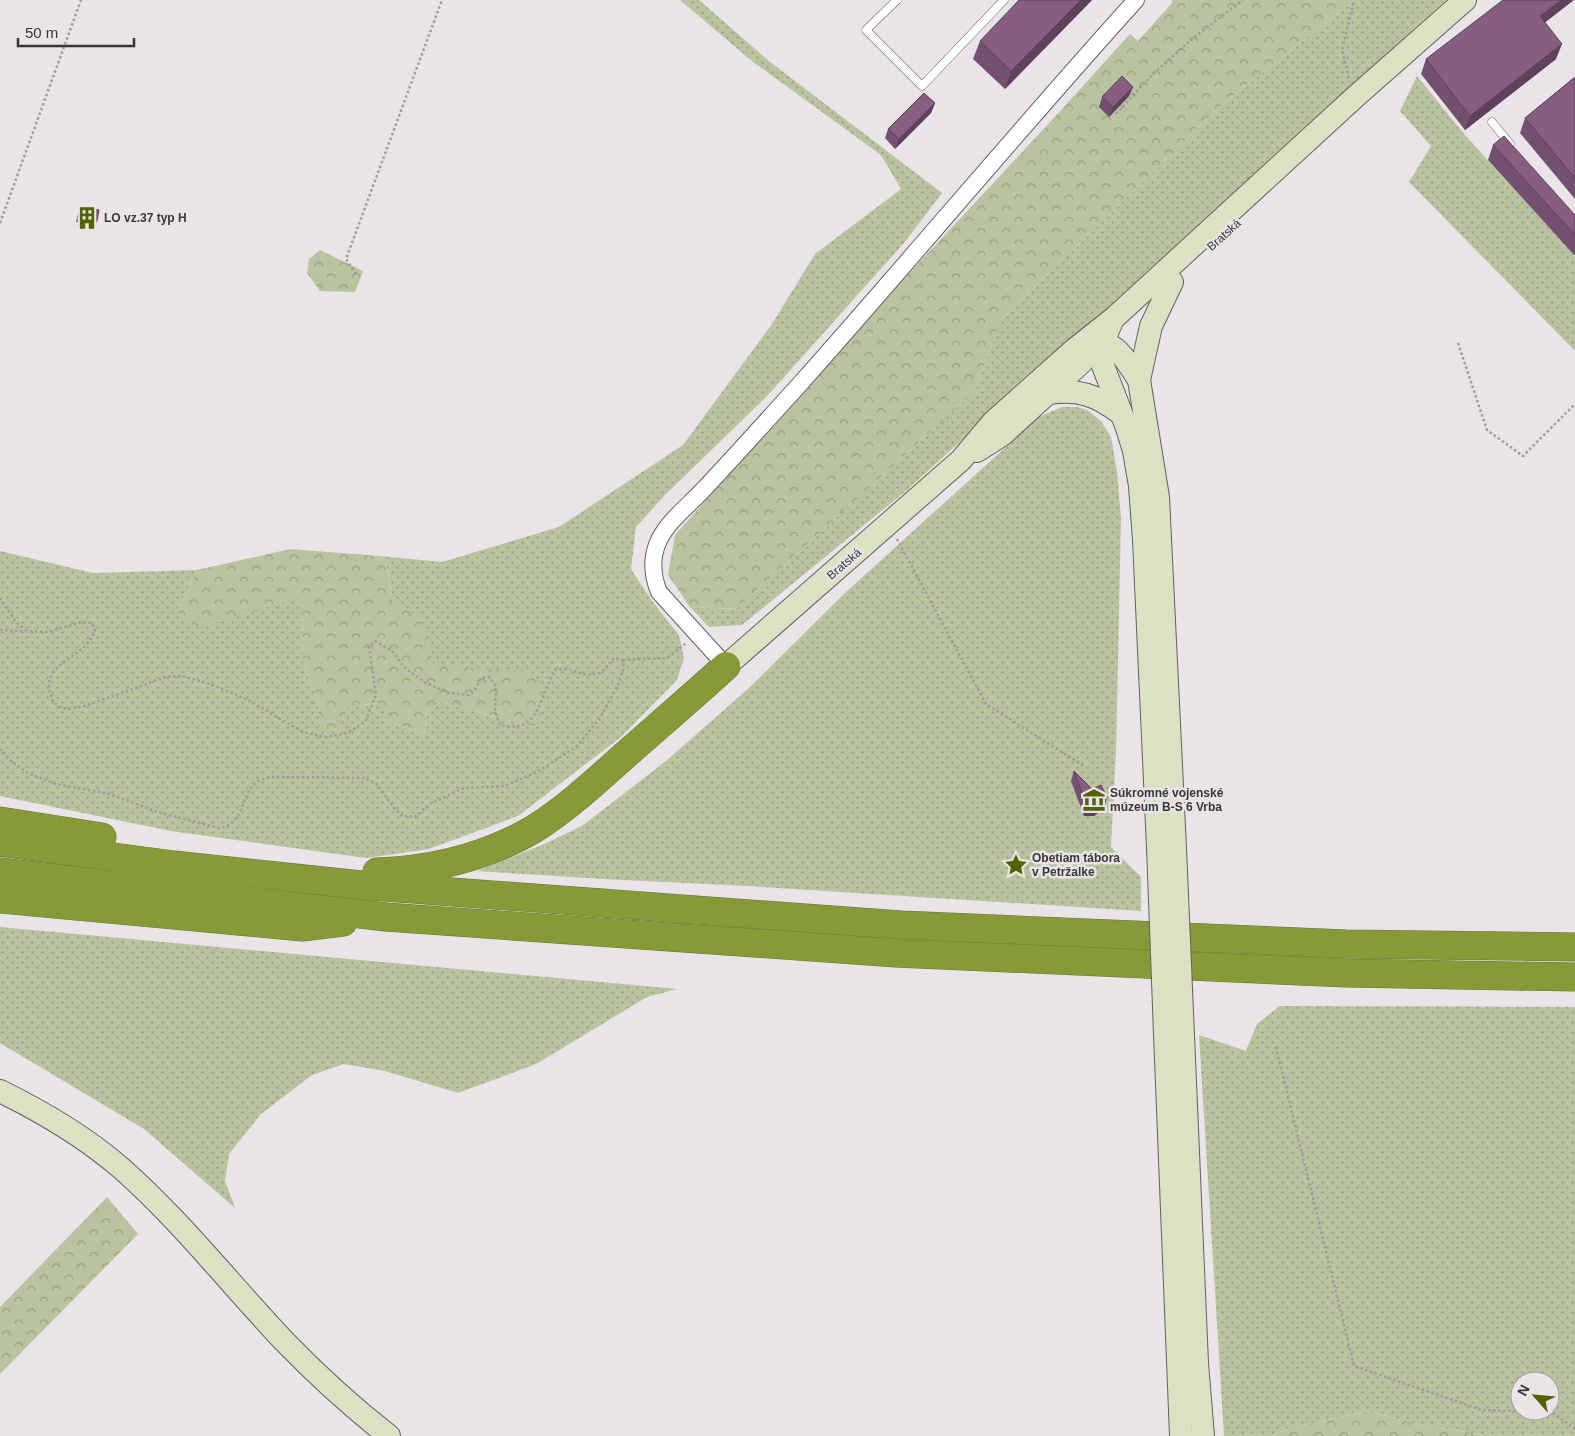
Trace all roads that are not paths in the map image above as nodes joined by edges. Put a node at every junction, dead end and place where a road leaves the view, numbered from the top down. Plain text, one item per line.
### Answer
1 (897, 0) edge
2 (1004, 0) edge
3 (1136, 0) edge
4 (1465, 0) edge
5 (1480, 0) edge
6 (1492, 122) dead end
7 (1517, 152) edge
8 (1172, 282) junction
9 (1114, 318) junction
10 (1102, 344) junction
11 (1074, 349) junction
12 (1139, 380) junction
13 (1049, 393) junction
14 (1120, 413) junction
15 (961, 460) junction
16 (726, 666) junction
17 (0, 822) edge
18 (0, 842) edge
19 (1166, 848) junction
20 (0, 872) edge
21 (1, 900) edge
22 (386, 917) junction
23 (1575, 947) edge
24 (1575, 976) edge
25 (1174, 1034) junction
26 (0, 1091) edge
27 (389, 1436) edge
28 (1181, 1436) edge
29 (1203, 1436) edge

1 - 2 lane
3 - 16 street
4 - 9 main road, Bratská
5 - 8 main road, Bratská
6 - 7 lane
8 - 10 main road, Bratská
8 - 12 main road
9 - 10 main road
9 - 11 main road, Bratská
10 - 11 main road
10 - 12 main road
10 - 13 main road, Bratská
10 - 14 main road
11 - 15 main road, Bratská
12 - 19 main road
13 - 14 main road
13 - 15 main road, Bratská
14 - 19 main road
15 - 16 main road, Bratská
16 - 17 highway
18 - 23 highway
19 - 25 main road, bridge
20 - 22 highway
21 - 22 highway
22 - 24 highway
25 - 28 main road
25 - 29 main road
26 - 27 main road

